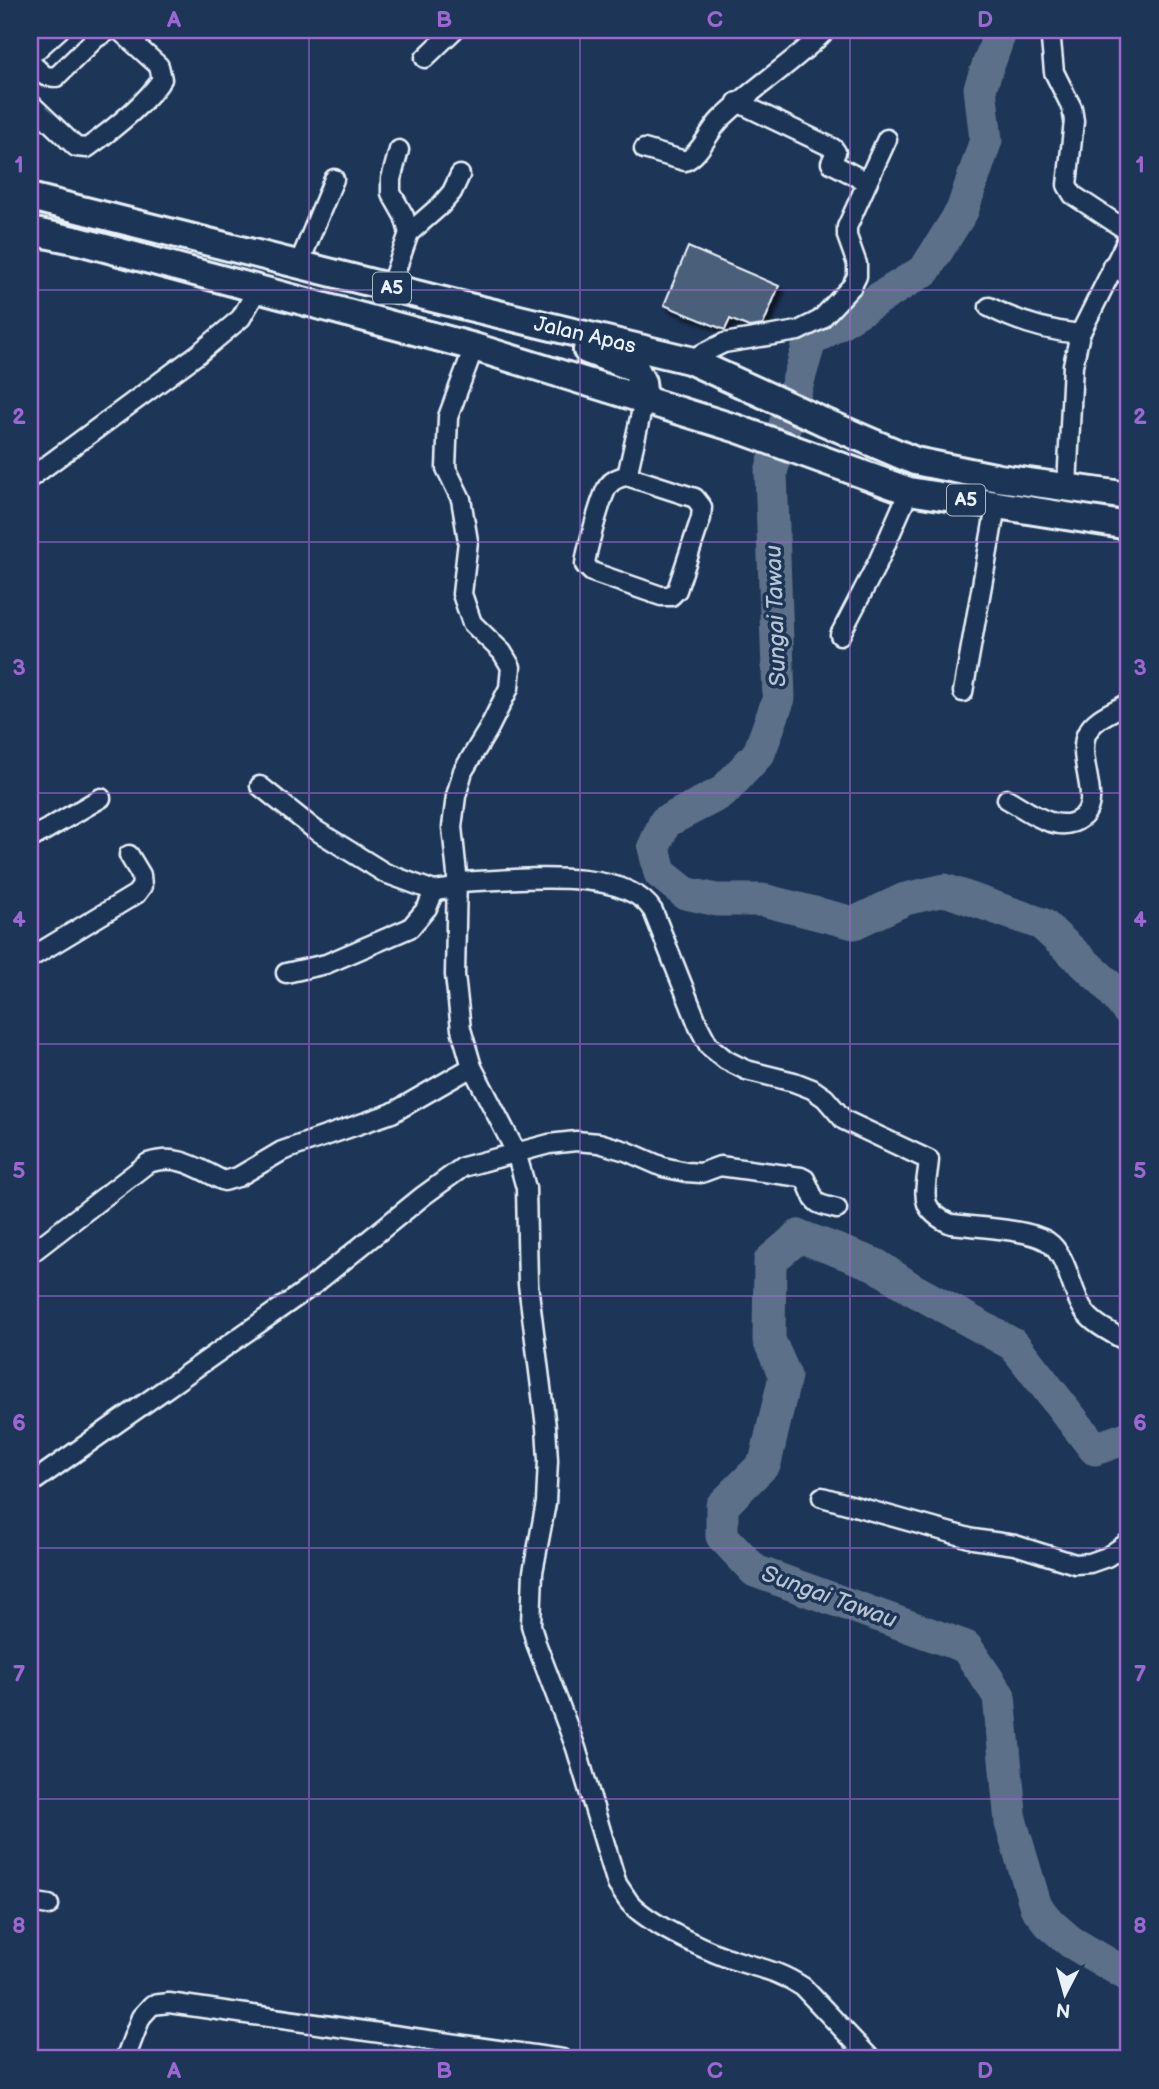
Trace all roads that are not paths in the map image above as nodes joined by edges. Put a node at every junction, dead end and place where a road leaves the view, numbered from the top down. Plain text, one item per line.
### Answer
1 (59, 30) edge
2 (110, 30) edge
3 (118, 30) edge
4 (454, 30) edge
5 (826, 30) edge
6 (1050, 30) edge
7 (30, 56) edge
8 (425, 58) dead end
9 (30, 62) edge
10 (737, 102) junction
11 (30, 103) edge
12 (887, 139) dead end
13 (644, 149) dead end
14 (399, 150) dead end
15 (460, 175) dead end
16 (334, 179) dead end
17 (867, 182) junction
18 (30, 197) edge
19 (30, 231) edge
20 (409, 233) junction
21 (1129, 234) edge
22 (299, 264) junction
23 (1112, 266) junction
24 (1129, 275) edge
25 (390, 287) junction
26 (258, 288) junction
27 (989, 307) dead end
28 (559, 329) junction
29 (1080, 334) junction
30 (474, 347) junction
31 (689, 360) junction
32 (644, 400) junction
33 (627, 476) junction
34 (30, 478) edge
35 (1067, 487) junction
36 (909, 491) junction
37 (1129, 496) edge
38 (996, 506) junction
39 (1129, 525) edge
40 (840, 635) dead end
41 (963, 692) dead end
42 (1129, 703) edge
43 (260, 786) dead end
44 (101, 798) dead end
45 (1007, 799) dead end
46 (30, 839) edge
47 (129, 855) dead end
48 (457, 885) junction
49 (434, 891) junction
50 (30, 958) edge
51 (286, 973) dead end
52 (472, 1067) junction
53 (516, 1152) junction
54 (838, 1209) dead end
55 (30, 1254) edge
56 (1129, 1343) edge
57 (30, 1484) edge
58 (822, 1497) dead end
59 (1129, 1542) edge
60 (30, 1902) edge
61 (50, 1905) dead end
62 (125, 2059) edge
63 (562, 2059) edge
64 (871, 2059) edge

1 - 7 street
2 - 9 street
3 - 11 street
4 - 8 street
5 - 10 street
6 - 21 street
10 - 13 street
10 - 17 street
12 - 17 street
14 - 20 street
15 - 20 street
16 - 22 street
17 - 31 street
18 - 22 highway, Jalan Apas / A5
19 - 26 highway, Jalan Apas / A5
20 - 25 street
21 - 23 street
22 - 25 highway, Jalan Apas / A5
23 - 24 street
23 - 29 street
25 - 28 highway, Jalan Apas / A5
26 - 30 highway, Jalan Apas / A5
26 - 34 street
27 - 29 street
28 - 31 highway, Jalan Apas / A5
28 - 32 highway
29 - 35 street
30 - 32 highway, Jalan Apas / A5
30 - 48 street
31 - 35 highway, Jalan Apas / A5
32 - 33 street
32 - 36 highway, Jalan Apas / A5
33 - 33 street
35 - 37 highway, Jalan Apas / A5
35 - 39 highway
36 - 38 highway, Jalan Apas / A5
36 - 40 street
38 - 39 highway, Jalan Apas / A5
38 - 41 street
42 - 45 street
43 - 49 street
44 - 46 street
47 - 50 street
48 - 49 street
48 - 52 street
48 - 56 street
49 - 51 street
52 - 53 street
52 - 55 street
53 - 54 street
53 - 57 street
53 - 64 street
58 - 59 street
60 - 61 street
62 - 63 street

